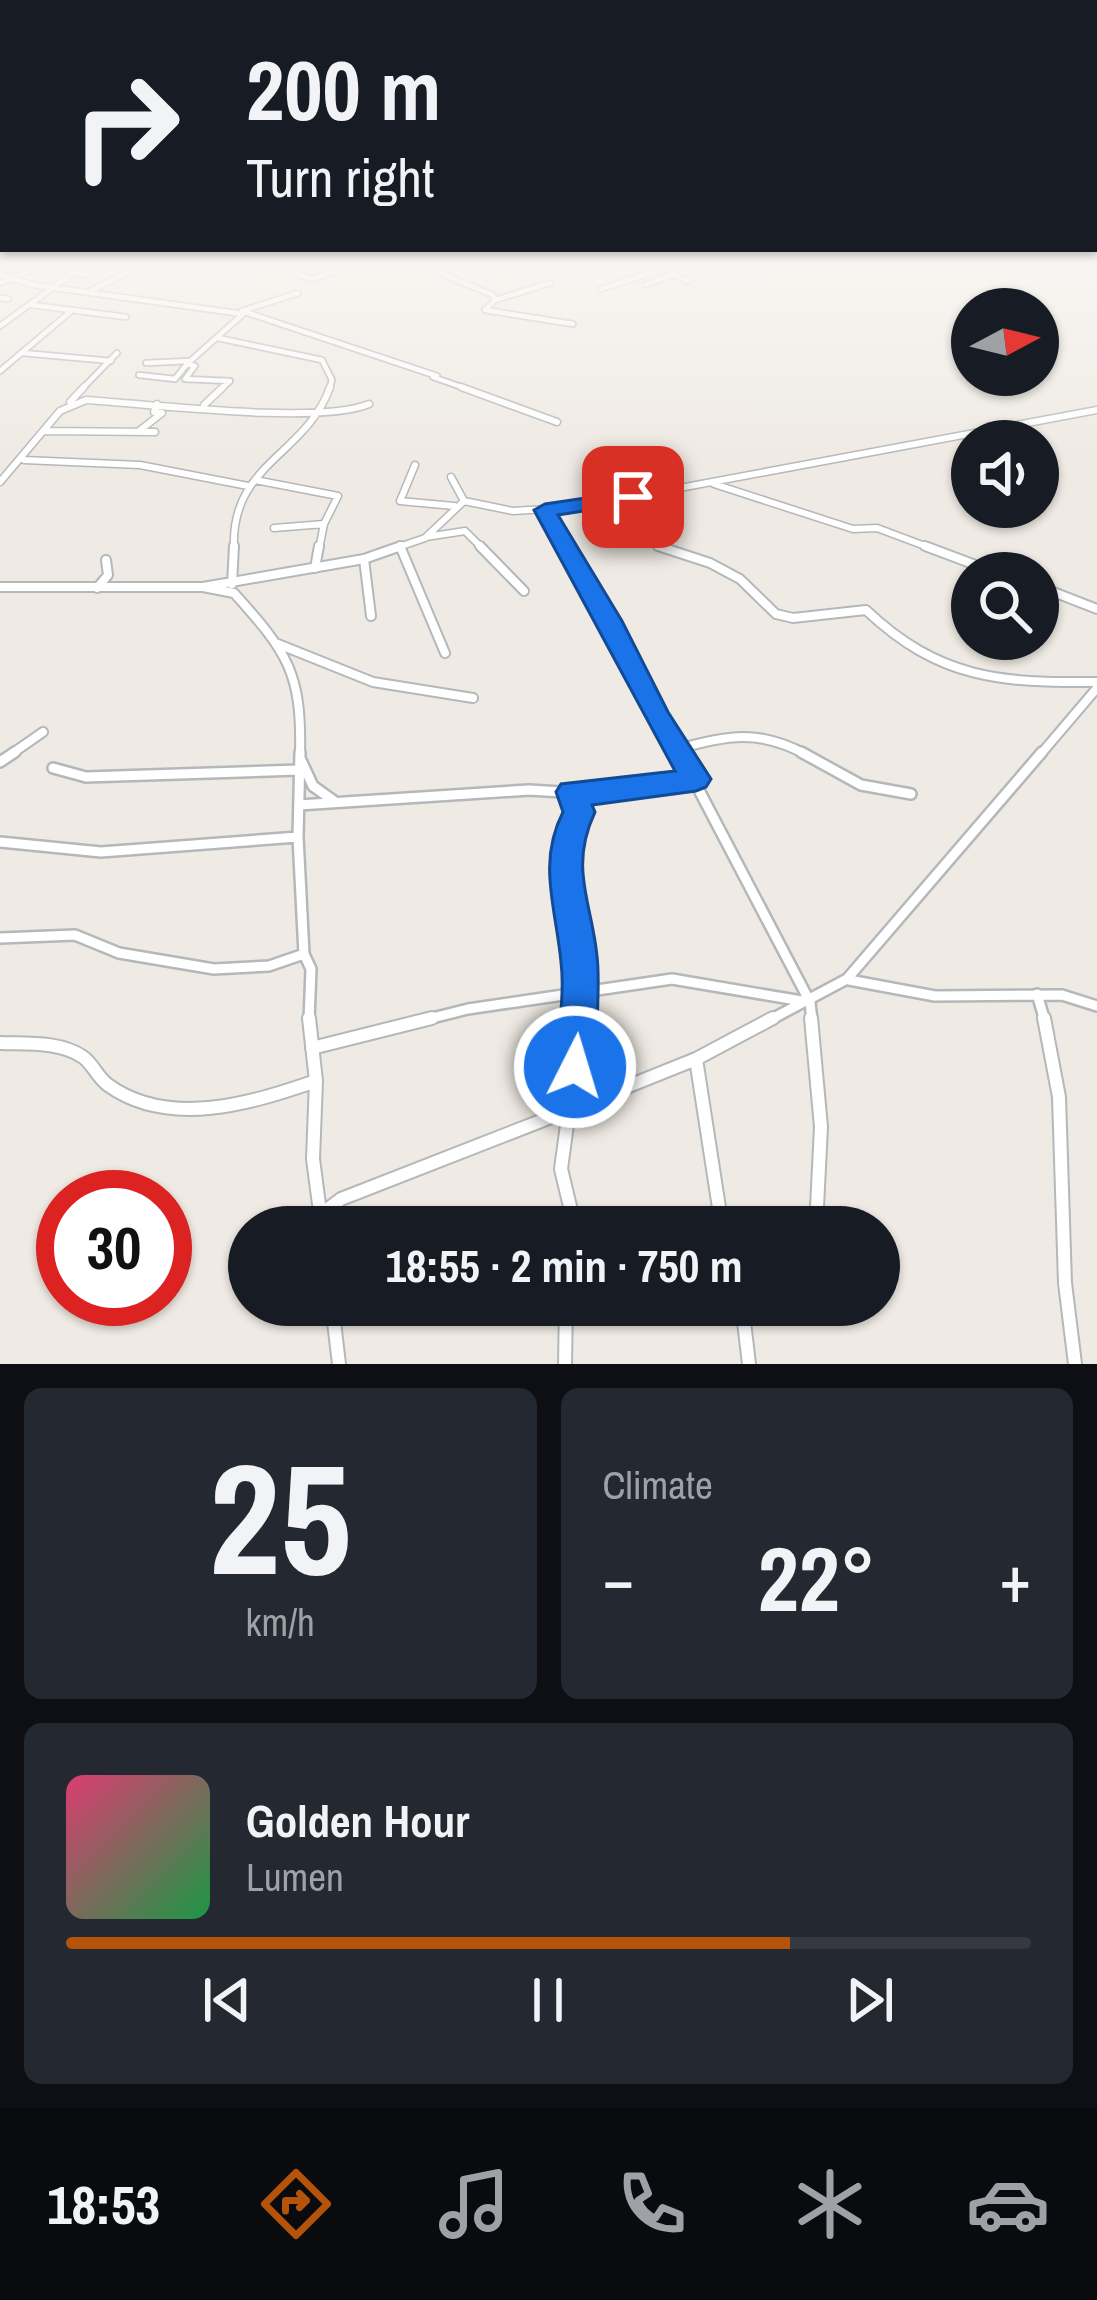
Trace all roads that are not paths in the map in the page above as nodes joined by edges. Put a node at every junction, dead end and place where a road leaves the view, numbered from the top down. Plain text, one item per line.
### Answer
1 (50, 330) edge
2 (226, 330) edge
3 (297, 330) edge
4 (217, 338) junction
5 (22, 353) junction
6 (118, 353) dead end
7 (111, 361) junction
8 (189, 362) junction
9 (146, 363) dead end
10 (0, 370) edge
11 (139, 376) dead end
12 (157, 404) junction
13 (369, 404) dead end
14 (204, 405) junction
15 (1097, 410) edge
16 (60, 411) junction
17 (322, 412) junction
18 (556, 422) dead end
19 (44, 431) junction
20 (138, 432) junction
21 (154, 432) dead end
22 (22, 460) junction
23 (415, 465) dead end
24 (3, 476) edge
25 (451, 477) dead end
26 (252, 483) junction
27 (712, 483) junction
28 (464, 501) junction
29 (594, 504) junction
30 (454, 506) junction
31 (545, 510) junction
32 (324, 524) junction
33 (274, 528) dead end
34 (424, 538) junction
35 (400, 546) junction
36 (951, 556) edge
37 (364, 559) junction
38 (106, 560) dead end
39 (315, 568) junction
40 (0, 587) edge
41 (97, 588) junction
42 (233, 588) junction
43 (524, 591) dead end
44 (1059, 594) edge
45 (1097, 609) edge
46 (371, 616) dead end
47 (277, 643) junction
48 (445, 653) dead end
49 (1097, 685) edge
50 (473, 698) dead end
51 (43, 732) dead end
52 (677, 749) junction
53 (299, 756) junction
54 (0, 762) edge
55 (52, 768) dead end
56 (298, 770) junction
57 (696, 779) junction
58 (572, 792) junction
59 (911, 794) dead end
60 (337, 803) junction
61 (299, 805) junction
62 (298, 837) junction
63 (0, 842) edge
64 (0, 938) edge
65 (304, 954) junction
66 (848, 980) junction
67 (582, 991) junction
68 (1037, 994) junction
69 (810, 1002) junction
70 (1097, 1006) edge
71 (0, 1043) edge
72 (312, 1048) junction
73 (696, 1059) junction
74 (316, 1081) junction
75 (569, 1110) junction
76 (319, 1206) edge
77 (335, 1206) edge
78 (574, 1206) edge
79 (719, 1206) edge
80 (817, 1206) edge
81 (334, 1326) edge
82 (566, 1326) edge
83 (744, 1326) edge
84 (339, 1364) edge
85 (565, 1364) edge
86 (749, 1364) edge
87 (1075, 1364) edge

1 - 5 street
2 - 4 street
3 - 18 street
4 - 8 street
4 - 17 street
5 - 7 street
5 - 10 street
6 - 7 street
7 - 16 street
8 - 9 street
8 - 11 street
8 - 14 street
12 - 14 street
12 - 16 street
12 - 20 street
13 - 17 street
14 - 17 street
15 - 27 street
16 - 19 street
17 - 26 street
19 - 20 street
19 - 22 street
20 - 21 street
22 - 24 street
22 - 26 street
23 - 30 street
25 - 28 street
26 - 32 street
26 - 42 street
27 - 29 street
27 - 36 street
28 - 30 street
28 - 31 street
29 - 31 street
29 - 49 street
30 - 34 street
31 - 52 street
32 - 33 street
32 - 39 street
34 - 35 street
34 - 43 street
35 - 37 street
35 - 48 street
37 - 39 street
37 - 46 street
38 - 41 street
39 - 42 street
40 - 41 street
41 - 42 street
42 - 47 street
44 - 45 street
47 - 50 street
47 - 53 street
49 - 66 street
51 - 54 street
52 - 57 street
52 - 59 street
53 - 56 street
53 - 60 street
55 - 56 street
56 - 61 street
57 - 58 street
57 - 69 street
58 - 60 street
58 - 67 street
60 - 61 street
61 - 62 street
62 - 63 street
62 - 65 street
64 - 65 street
65 - 72 street
66 - 68 street
66 - 69 street
67 - 69 street
67 - 72 street
67 - 75 street
68 - 70 street
68 - 87 street
69 - 73 street
69 - 80 street
71 - 74 street
72 - 74 street
73 - 75 street
73 - 79 street
74 - 76 street
75 - 77 street
75 - 78 street
81 - 84 street
82 - 85 street
83 - 86 street

